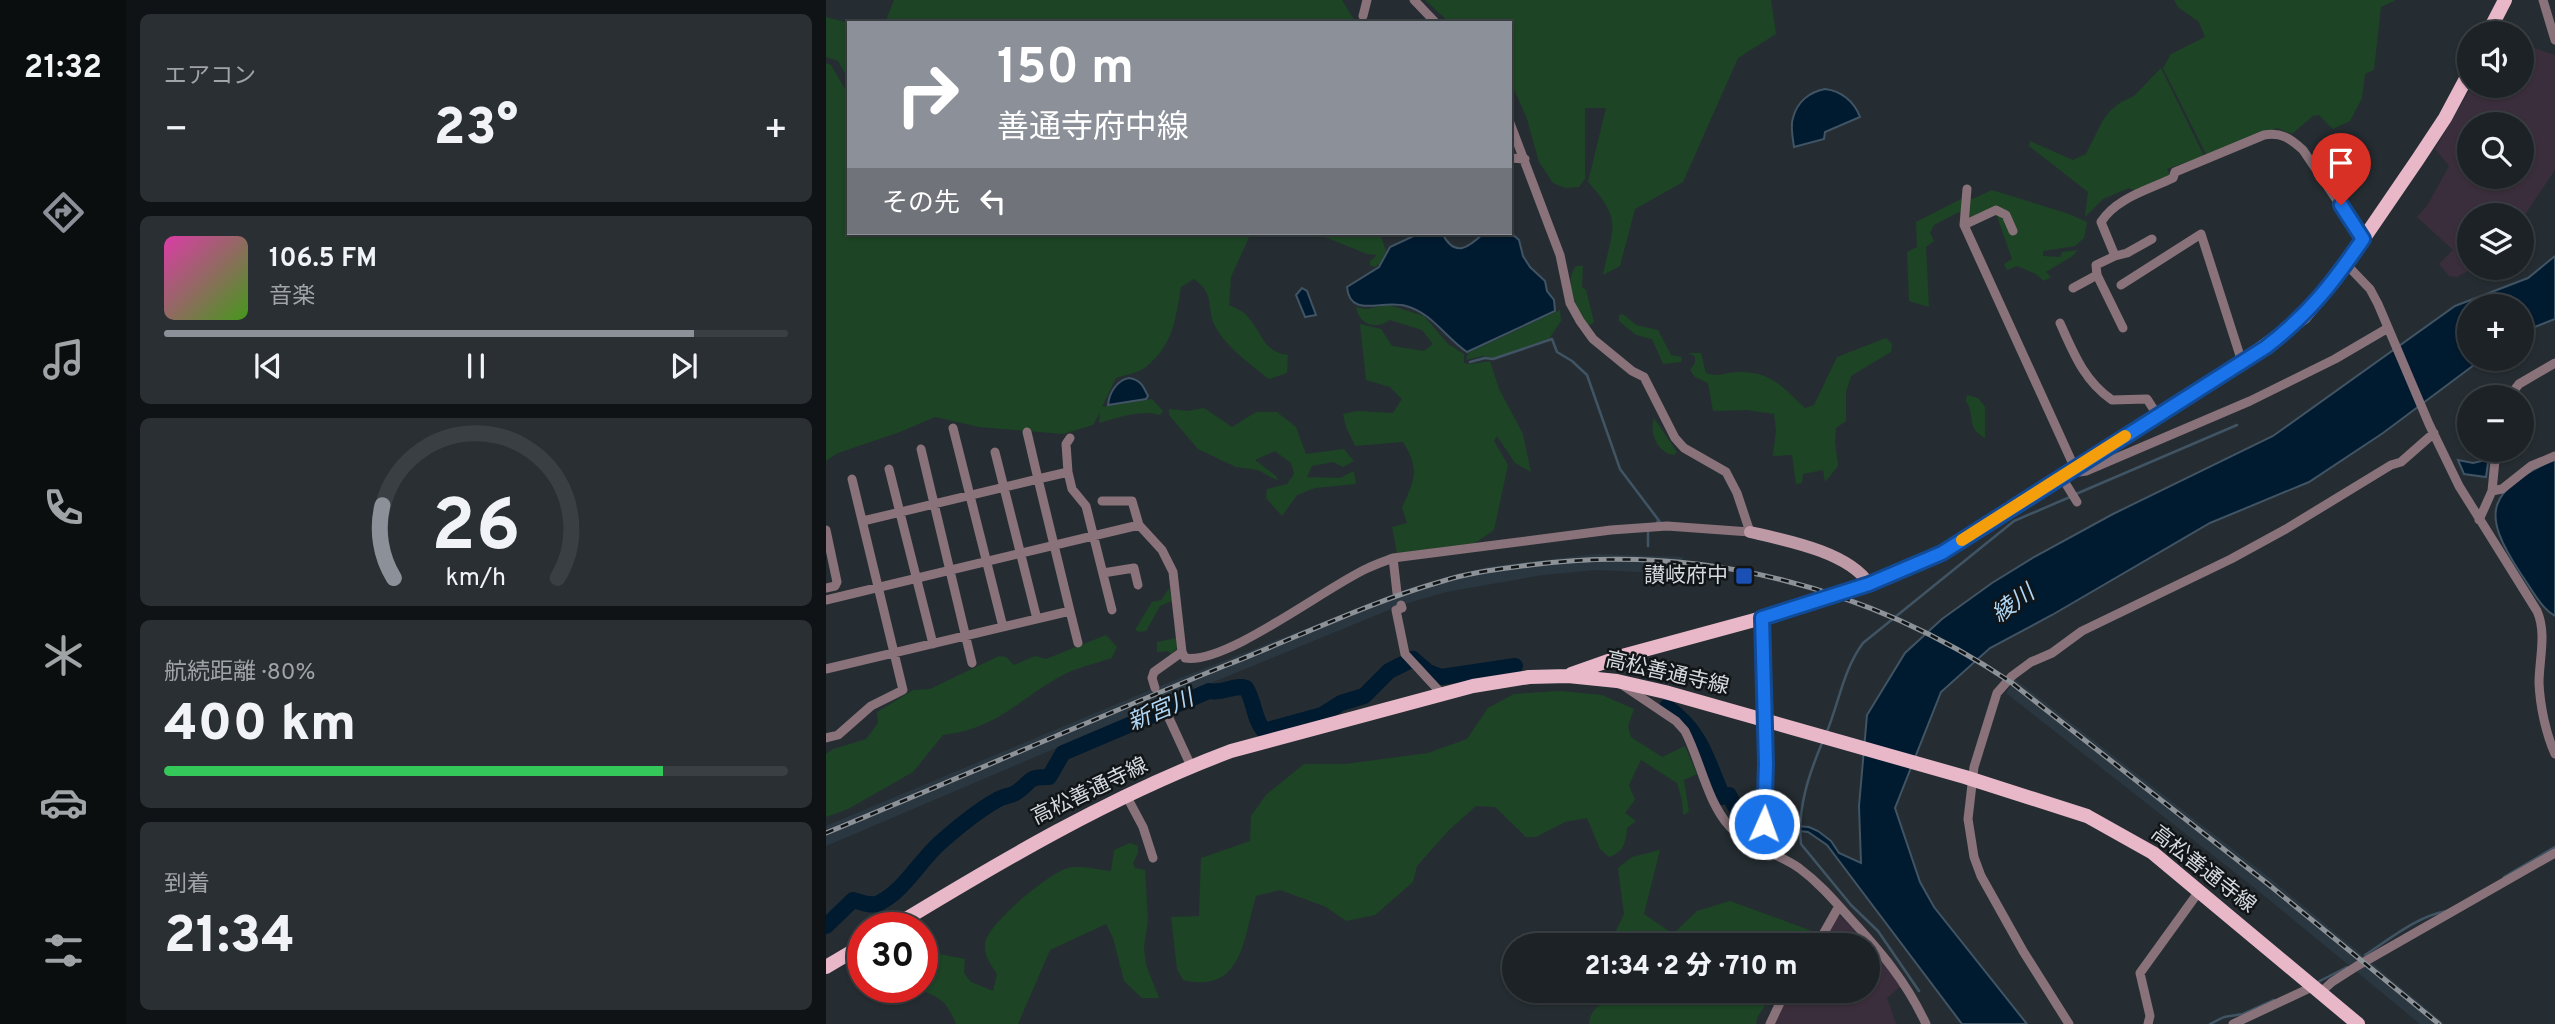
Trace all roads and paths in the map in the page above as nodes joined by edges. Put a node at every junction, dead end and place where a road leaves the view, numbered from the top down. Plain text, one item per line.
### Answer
1 (1367, 0) edge
2 (1414, 0) edge
3 (2505, 0) edge
4 (2543, 0) edge
5 (1363, 16) dead end
6 (1434, 21) edge
7 (2494, 21) edge
8 (2555, 40) edge
9 (2457, 96) edge
10 (1512, 128) edge
11 (1512, 158) edge
12 (1525, 159) junction
13 (1967, 189) dead end
14 (1964, 225) junction
15 (2013, 231) dead end
16 (2152, 239) dead end
17 (2363, 239) junction
18 (2115, 256) junction
19 (2346, 264) junction
20 (2097, 275) junction
21 (2122, 285) dead end
22 (2073, 288) dead end
23 (2060, 323) dead end
24 (2123, 328) dead end
25 (2389, 329) junction
26 (2242, 362) junction
27 (2555, 363) edge
28 (2518, 385) edge
29 (2158, 416) junction
30 (953, 428) dead end
31 (2431, 429) junction
32 (1027, 432) dead end
33 (1070, 438) dead end
34 (921, 449) dead end
35 (995, 452) dead end
36 (2555, 456) edge
37 (2495, 462) edge
38 (2074, 467) junction
39 (889, 469) dead end
40 (1068, 472) junction
41 (2061, 476) junction
42 (1038, 479) junction
43 (852, 480) dead end
44 (1004, 487) junction
45 (2492, 491) junction
46 (970, 495) junction
47 (2074, 497) dead end
48 (1102, 501) dead end
49 (934, 504) junction
50 (900, 512) junction
51 (2479, 520) junction
52 (863, 521) junction
53 (1139, 526) junction
54 (826, 530) edge
55 (1750, 532) junction
56 (1093, 535) junction
57 (827, 544) edge
58 (1054, 544) junction
59 (1020, 552) junction
60 (1393, 558) junction
61 (986, 561) junction
62 (950, 570) junction
63 (1103, 573) junction
64 (916, 578) junction
65 (1869, 584) junction
66 (1138, 586) dead end
67 (879, 587) junction
68 (826, 588) edge
69 (1397, 593) dead end
70 (826, 600) edge
71 (1401, 605) dead end
72 (1112, 610) dead end
73 (1070, 611) junction
74 (1762, 618) junction
75 (1037, 619) junction
76 (1003, 627) junction
77 (965, 636) junction
78 (1078, 643) dead end
79 (933, 644) junction
80 (1182, 652) junction
81 (895, 653) junction
82 (1615, 658) junction
83 (972, 663) dead end
84 (826, 669) edge
85 (1568, 676) junction
86 (1617, 681) junction
87 (1156, 688) dead end
88 (1442, 694) junction
89 (1164, 708) dead end
90 (826, 738) edge
91 (2555, 754) edge
92 (1191, 766) junction
93 (1969, 778) junction
94 (1127, 797) junction
95 (1763, 850) junction
96 (2555, 853) edge
97 (1153, 858) dead end
98 (2200, 890) junction
99 (1839, 905) junction
100 (917, 912) edge
101 (1824, 933) edge
102 (847, 955) edge
103 (826, 967) edge
104 (2317, 990) junction
105 (1780, 1003) edge
106 (1770, 1024) edge
107 (1926, 1024) edge
108 (2069, 1024) edge
109 (2148, 1024) edge
110 (2233, 1024) edge
111 (2358, 1024) edge

1 - 5 street
2 - 6 street
3 - 7 main road
4 - 8 street
9 - 17 main road
10 - 12 street
11 - 12 street
12 - 55 street
13 - 14 street
14 - 15 street
14 - 38 street
16 - 18 street
17 - 18 street
17 - 19 main road
18 - 20 street
19 - 25 street
19 - 26 main road
20 - 22 street
20 - 24 street
21 - 26 street
23 - 29 street
25 - 31 street
25 - 38 street
26 - 29 main road
27 - 28 street
29 - 38 main road
30 - 46 street
31 - 51 street
31 - 93 street
32 - 42 street
33 - 40 street
34 - 49 street
35 - 44 street
36 - 45 street
37 - 45 street
38 - 41 main road
39 - 50 street
40 - 42 street
40 - 56 street
41 - 47 street
41 - 65 main road
42 - 44 street
42 - 58 street
43 - 52 street
44 - 46 street
44 - 59 street
45 - 51 street
46 - 49 street
46 - 61 street
48 - 53 street
49 - 50 street
49 - 62 street
50 - 52 street
50 - 64 street
51 - 91 street
52 - 67 street
53 - 56 street
53 - 80 street
54 - 57 street
55 - 60 street
55 - 65 street
56 - 58 street
56 - 63 street
57 - 68 street
58 - 59 street
58 - 73 street
59 - 61 street
59 - 75 street
60 - 69 street
60 - 80 street
61 - 62 street
61 - 76 street
62 - 64 street
62 - 77 street
63 - 66 street
63 - 72 street
64 - 67 street
64 - 79 street
65 - 74 main road
67 - 70 street
67 - 81 street
71 - 88 street
73 - 75 street
73 - 78 street
74 - 82 main road
74 - 95 street
75 - 76 street
76 - 77 street
77 - 79 street
77 - 83 street
79 - 81 street
80 - 87 street
81 - 84 street
81 - 90 street
82 - 85 main road
82 - 86 main road
85 - 86 main road, 高松善通寺線
85 - 88 main road, 高松善通寺線
86 - 93 main road, 高松善通寺線
86 - 95 street
88 - 92 main road, 高松善通寺線
89 - 92 street
92 - 94 main road, 高松善通寺線
93 - 98 main road, 高松善通寺線
93 - 108 street
94 - 97 street
94 - 100 main road, 高松善通寺線
95 - 99 street
96 - 104 street
98 - 104 main road, 高松善通寺線
98 - 109 street
99 - 101 street
99 - 107 street
102 - 103 main road
104 - 110 street
104 - 111 main road, 高松善通寺線
105 - 106 street

